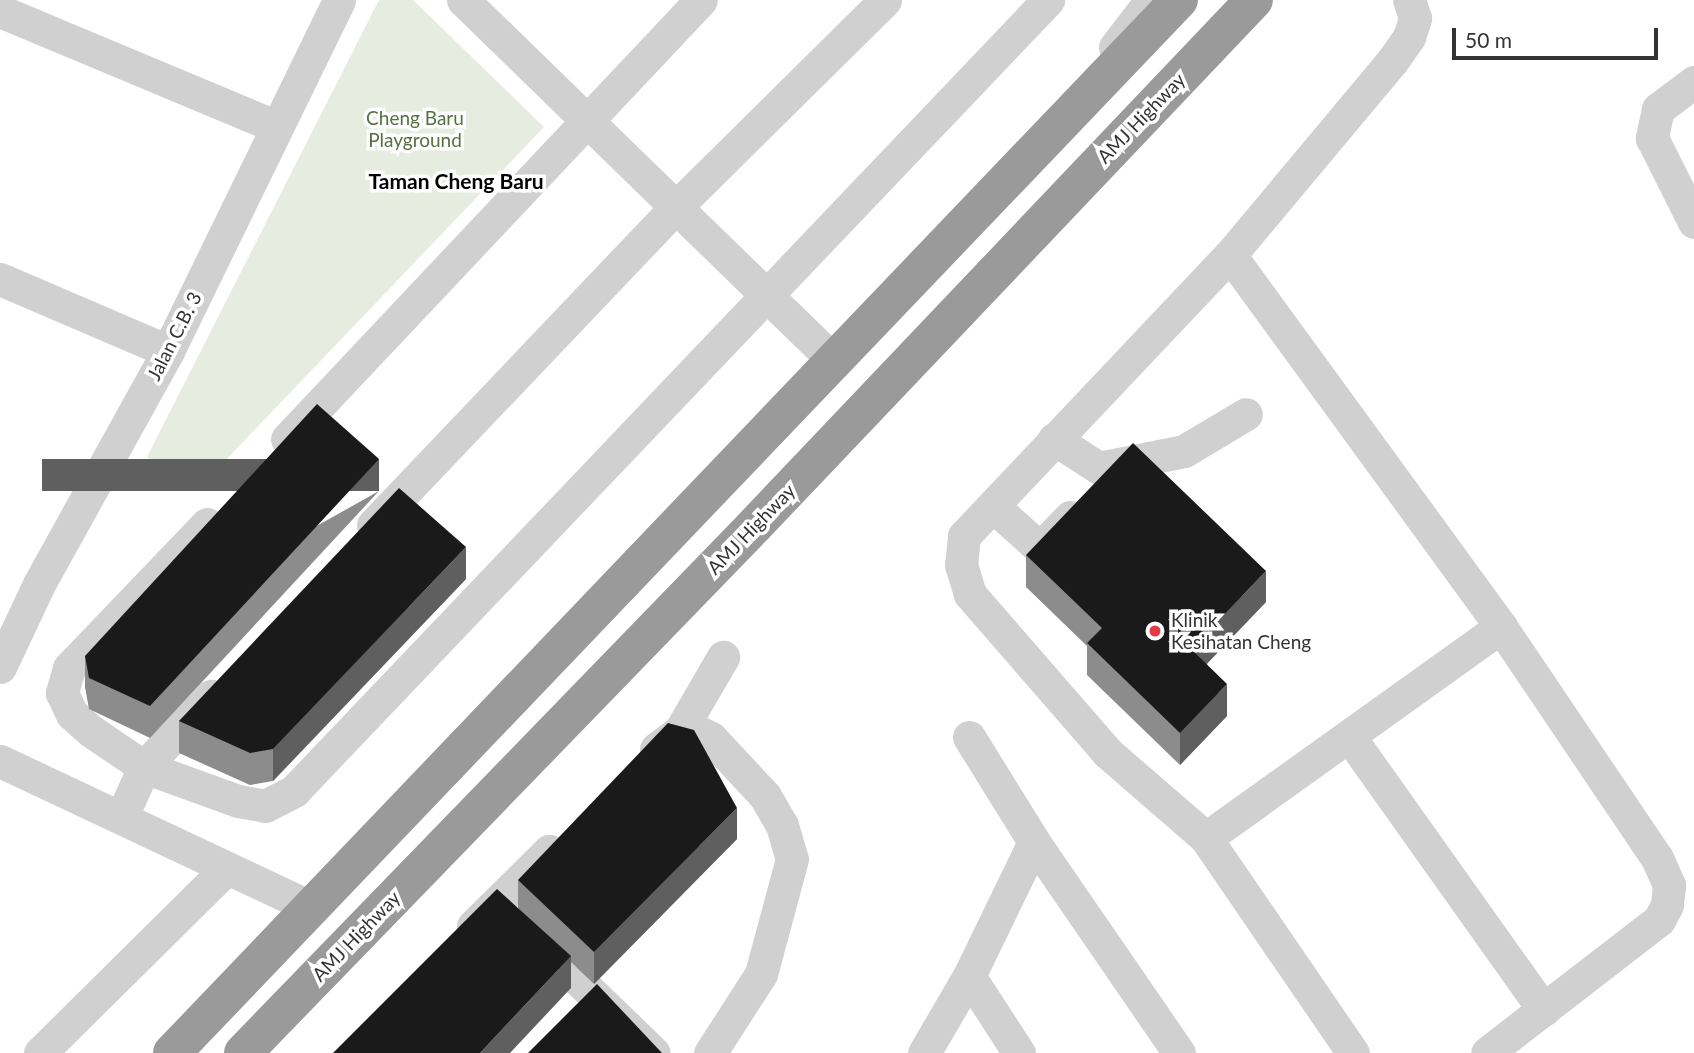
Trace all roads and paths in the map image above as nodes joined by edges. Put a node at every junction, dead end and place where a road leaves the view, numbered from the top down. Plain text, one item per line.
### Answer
1 (339, 0) edge
2 (463, 0) edge
3 (701, 0) edge
4 (885, 0) edge
5 (1048, 0) edge
6 (1254, 0) edge
7 (1409, 0) edge
8 (1151, 2) edge
9 (0, 11) edge
10 (1694, 82) edge
11 (588, 120) junction
12 (275, 126) junction
13 (676, 206) junction
14 (1694, 222) edge
15 (1230, 255) junction
16 (0, 279) edge
17 (768, 298) junction
18 (168, 351) junction
19 (832, 359) junction
20 (1246, 414) dead end
21 (1054, 439) junction
22 (263, 465) edge
23 (1106, 466) junction
24 (225, 505) edge
25 (993, 508) junction
26 (349, 551) edge
27 (39, 584) junction
28 (0, 621) edge
29 (1501, 627) junction
30 (723, 657) dead end
31 (0, 667) edge
32 (228, 678) edge
33 (696, 735) junction
34 (1349, 736) junction
35 (969, 737) dead end
36 (0, 761) edge
37 (144, 767) junction
38 (634, 770) edge
39 (122, 816) junction
40 (575, 827) edge
41 (1206, 838) junction
42 (1034, 842) junction
43 (227, 868) junction
44 (496, 902) junction
45 (312, 908) junction
46 (450, 949) edge
47 (970, 976) junction
48 (1545, 1010) junction
49 (40, 1053) edge
50 (172, 1053) edge
51 (243, 1053) edge
52 (654, 1053) edge
53 (709, 1053) edge
54 (924, 1053) edge
55 (1019, 1053) edge
56 (1179, 1053) edge
57 (1353, 1053) edge
58 (1487, 1053) edge

1 - 12 street, Jalan C.B. 3
2 - 11 street
3 - 11 street
4 - 13 street
5 - 17 street
6 - 51 highway, AMJ Highway
7 - 15 street
8 - 19 highway
9 - 12 street
10 - 14 street
11 - 13 street
11 - 22 street
12 - 18 street, Jalan C.B. 3
13 - 17 street
13 - 26 street
15 - 21 street
15 - 29 street
16 - 18 street
17 - 19 street
17 - 37 street
18 - 27 street, Jalan C.B. 3
19 - 45 highway
20 - 23 street
21 - 23 street
21 - 25 street
23 - 25 street
24 - 37 street
25 - 41 street
27 - 28 street
27 - 31 street, Jalan C.B. 3
29 - 34 street
29 - 48 street
30 - 33 street
32 - 37 street
33 - 38 street
33 - 53 street
34 - 41 street
34 - 48 street
35 - 42 street
36 - 39 street
37 - 39 street
39 - 43 street
40 - 44 street
41 - 57 street
42 - 47 street
42 - 56 street
43 - 45 street
43 - 49 street
44 - 46 street
44 - 52 street
45 - 50 highway
47 - 54 street
47 - 55 street
48 - 58 street

